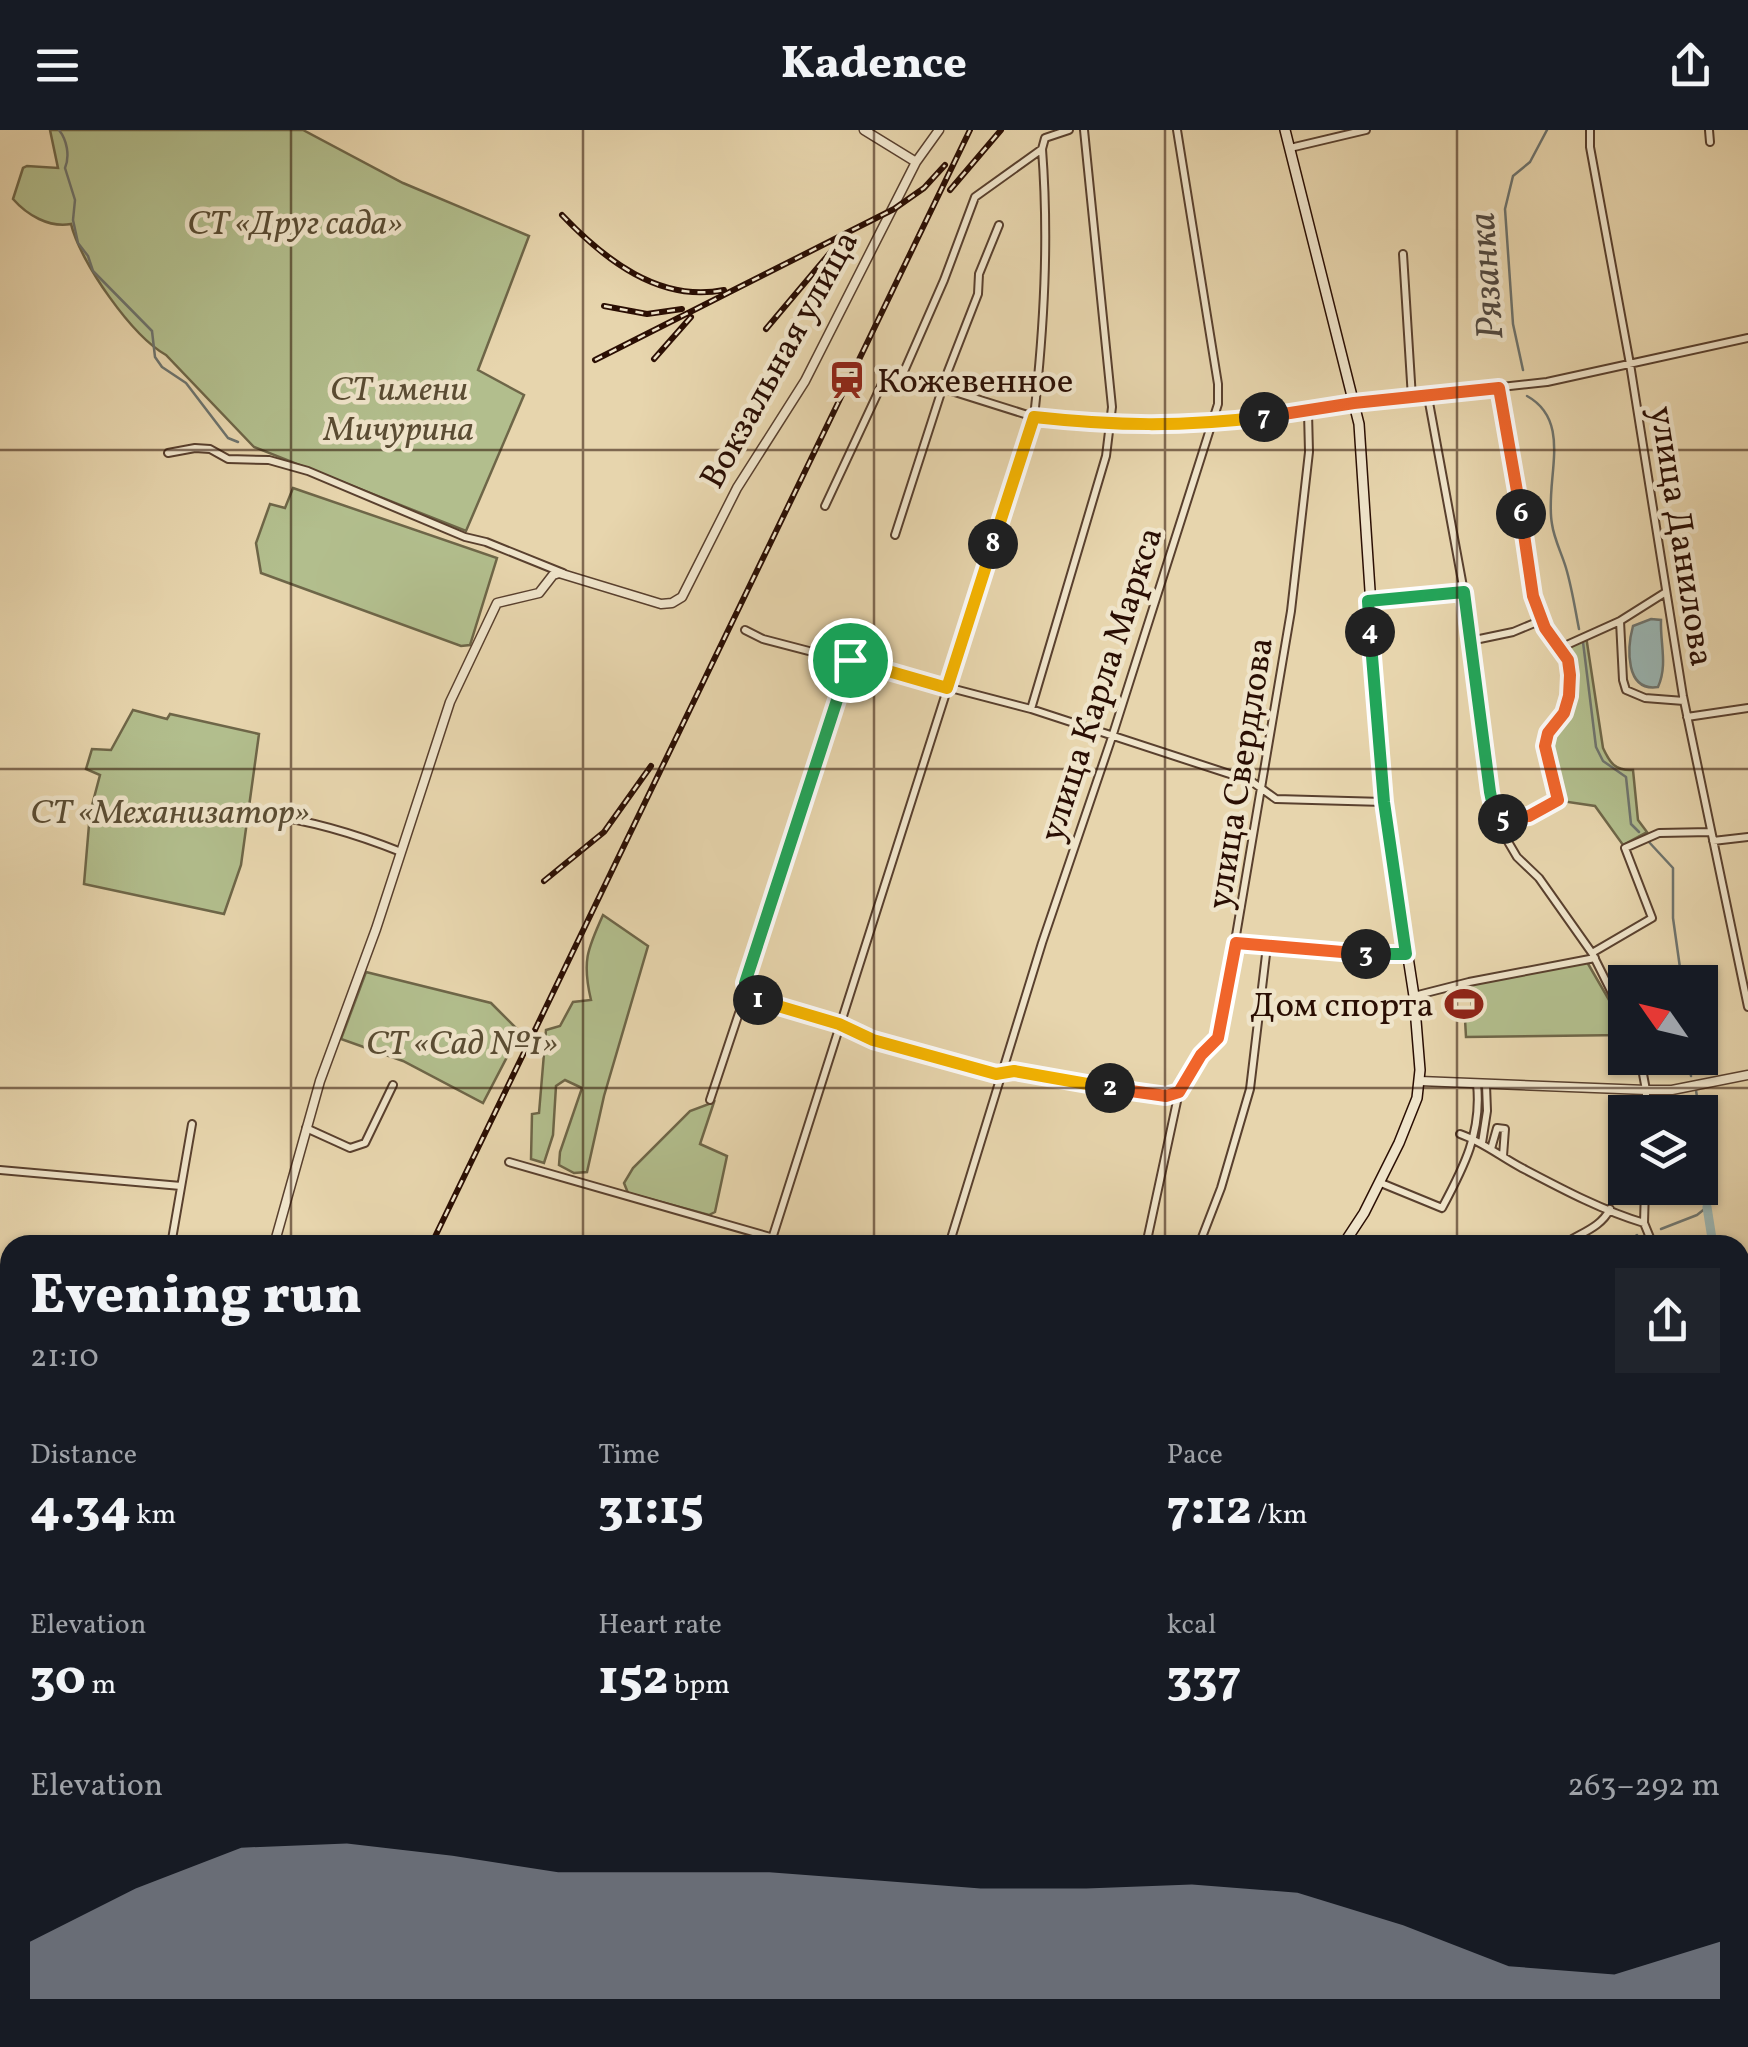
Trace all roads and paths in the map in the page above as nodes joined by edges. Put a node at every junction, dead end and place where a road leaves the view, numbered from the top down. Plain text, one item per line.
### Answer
1 (864, 130) edge
2 (939, 130) edge
3 (1069, 130) edge
4 (1084, 130) edge
5 (1177, 130) edge
6 (1285, 130) edge
7 (1366, 130) edge
8 (1590, 130) edge
9 (1709, 130) edge
10 (1710, 142) dead end
11 (1290, 148) junction
12 (1042, 149) junction
13 (916, 162) junction
14 (999, 225) dead end
15 (1403, 254) dead end
16 (1748, 338) edge
17 (1630, 364) junction
18 (905, 376) junction
19 (943, 386) junction
20 (1499, 388) junction
21 (1428, 397) junction
22 (1412, 398) junction
23 (1354, 403) junction
24 (1308, 412) junction
25 (1034, 417) junction
26 (1212, 423) junction
27 (1111, 426) junction
28 (168, 453) dead end
29 (825, 506) dead end
30 (896, 535) dead end
31 (564, 574) junction
32 (1464, 592) junction
33 (1666, 592) junction
34 (1368, 601) junction
35 (1542, 620) junction
36 (1620, 621) junction
37 (745, 630) dead end
38 (1470, 641) junction
39 (1560, 648) junction
40 (850, 660) junction
41 (947, 688) junction
42 (1684, 701) junction
43 (1748, 708) edge
44 (1032, 710) junction
45 (1687, 717) junction
46 (1112, 737) junction
47 (1262, 789) junction
48 (1384, 802) junction
49 (266, 815) dead end
50 (1496, 820) junction
51 (1712, 836) junction
52 (1748, 836) edge
53 (401, 852) junction
54 (1236, 943) junction
55 (1267, 946) junction
56 (1406, 954) junction
57 (1594, 956) junction
58 (1608, 984) edge
59 (1414, 996) junction
60 (748, 998) junction
61 (1748, 1007) edge
62 (839, 1024) junction
63 (1004, 1071) junction
64 (1643, 1075) edge
65 (1748, 1076) edge
66 (1420, 1081) junction
67 (392, 1085) dead end
68 (1482, 1085) junction
69 (1646, 1090) junction
70 (1179, 1092) junction
71 (1646, 1095) edge
72 (710, 1100) dead end
73 (192, 1124) dead end
74 (306, 1128) junction
75 (1460, 1134) dead end
76 (1478, 1141) junction
77 (1491, 1149) junction
78 (1502, 1156) junction
79 (509, 1162) dead end
80 (0, 1170) edge
81 (1381, 1182) junction
82 (181, 1186) junction
83 (1645, 1205) edge
84 (1610, 1209) junction
85 (1644, 1223) junction
86 (172, 1235) edge
87 (277, 1235) edge
88 (751, 1235) edge
89 (773, 1235) edge
90 (952, 1235) edge
91 (1148, 1235) edge
92 (1202, 1235) edge
93 (1349, 1235) edge
94 (1582, 1235) edge
95 (1649, 1235) edge

1 - 13 street
2 - 13 street, Вокзальная улица
3 - 12 street
4 - 27 street
5 - 26 street, улица Карла Маркса
6 - 11 main road
7 - 11 street
8 - 17 street, улица Данилова
9 - 10 street
11 - 23 main road
12 - 18 street
12 - 25 street
13 - 31 street, Вокзальная улица
14 - 19 street
15 - 22 street
16 - 17 street
17 - 20 street
17 - 33 street, улица Данилова
18 - 19 street
18 - 29 street
19 - 25 street
19 - 30 street
20 - 21 street
20 - 35 street
21 - 22 street
21 - 32 street
22 - 23 street
23 - 24 street
23 - 34 main road
24 - 26 street
24 - 47 street, улица Свердлова
25 - 27 street
25 - 41 street
26 - 27 street
26 - 46 street, улица Карла Маркса
27 - 44 street
28 - 31 street
31 - 53 street
32 - 34 street
32 - 38 street
33 - 36 street
33 - 42 street, улица Данилова
34 - 48 main road
35 - 38 street
35 - 39 street
36 - 39 street
36 - 42 street
37 - 40 street
38 - 50 street
39 - 50 street
40 - 41 street
40 - 60 street
41 - 44 street
41 - 62 street
42 - 45 street, улица Данилова
43 - 45 street
44 - 46 street
45 - 51 street, улица Данилова
46 - 47 street
46 - 63 street, улица Карла Маркса
47 - 48 street
47 - 54 street, улица Свердлова
48 - 56 main road
49 - 53 street
50 - 57 street
51 - 52 street
51 - 57 street
51 - 61 street, улица Данилова
53 - 74 street
54 - 55 street
54 - 70 street, улица Свердлова
55 - 56 street
55 - 92 street
56 - 59 main road
57 - 58 street
57 - 59 street
59 - 66 main road
60 - 62 street
60 - 72 street
62 - 63 street
62 - 89 street
63 - 70 street
63 - 90 street, улица Карла Маркса
64 - 69 street
65 - 69 street
66 - 68 street
66 - 81 main road
67 - 74 street
68 - 69 street
68 - 76 street
69 - 71 street
70 - 91 street, улица Свердлова
73 - 82 street
74 - 87 street
75 - 76 street
76 - 77 street
76 - 81 street
77 - 78 street
77 - 78 street
78 - 84 street
79 - 88 street
80 - 82 street
81 - 93 main road
82 - 86 street
83 - 85 street
84 - 85 street
84 - 94 street
85 - 95 street

